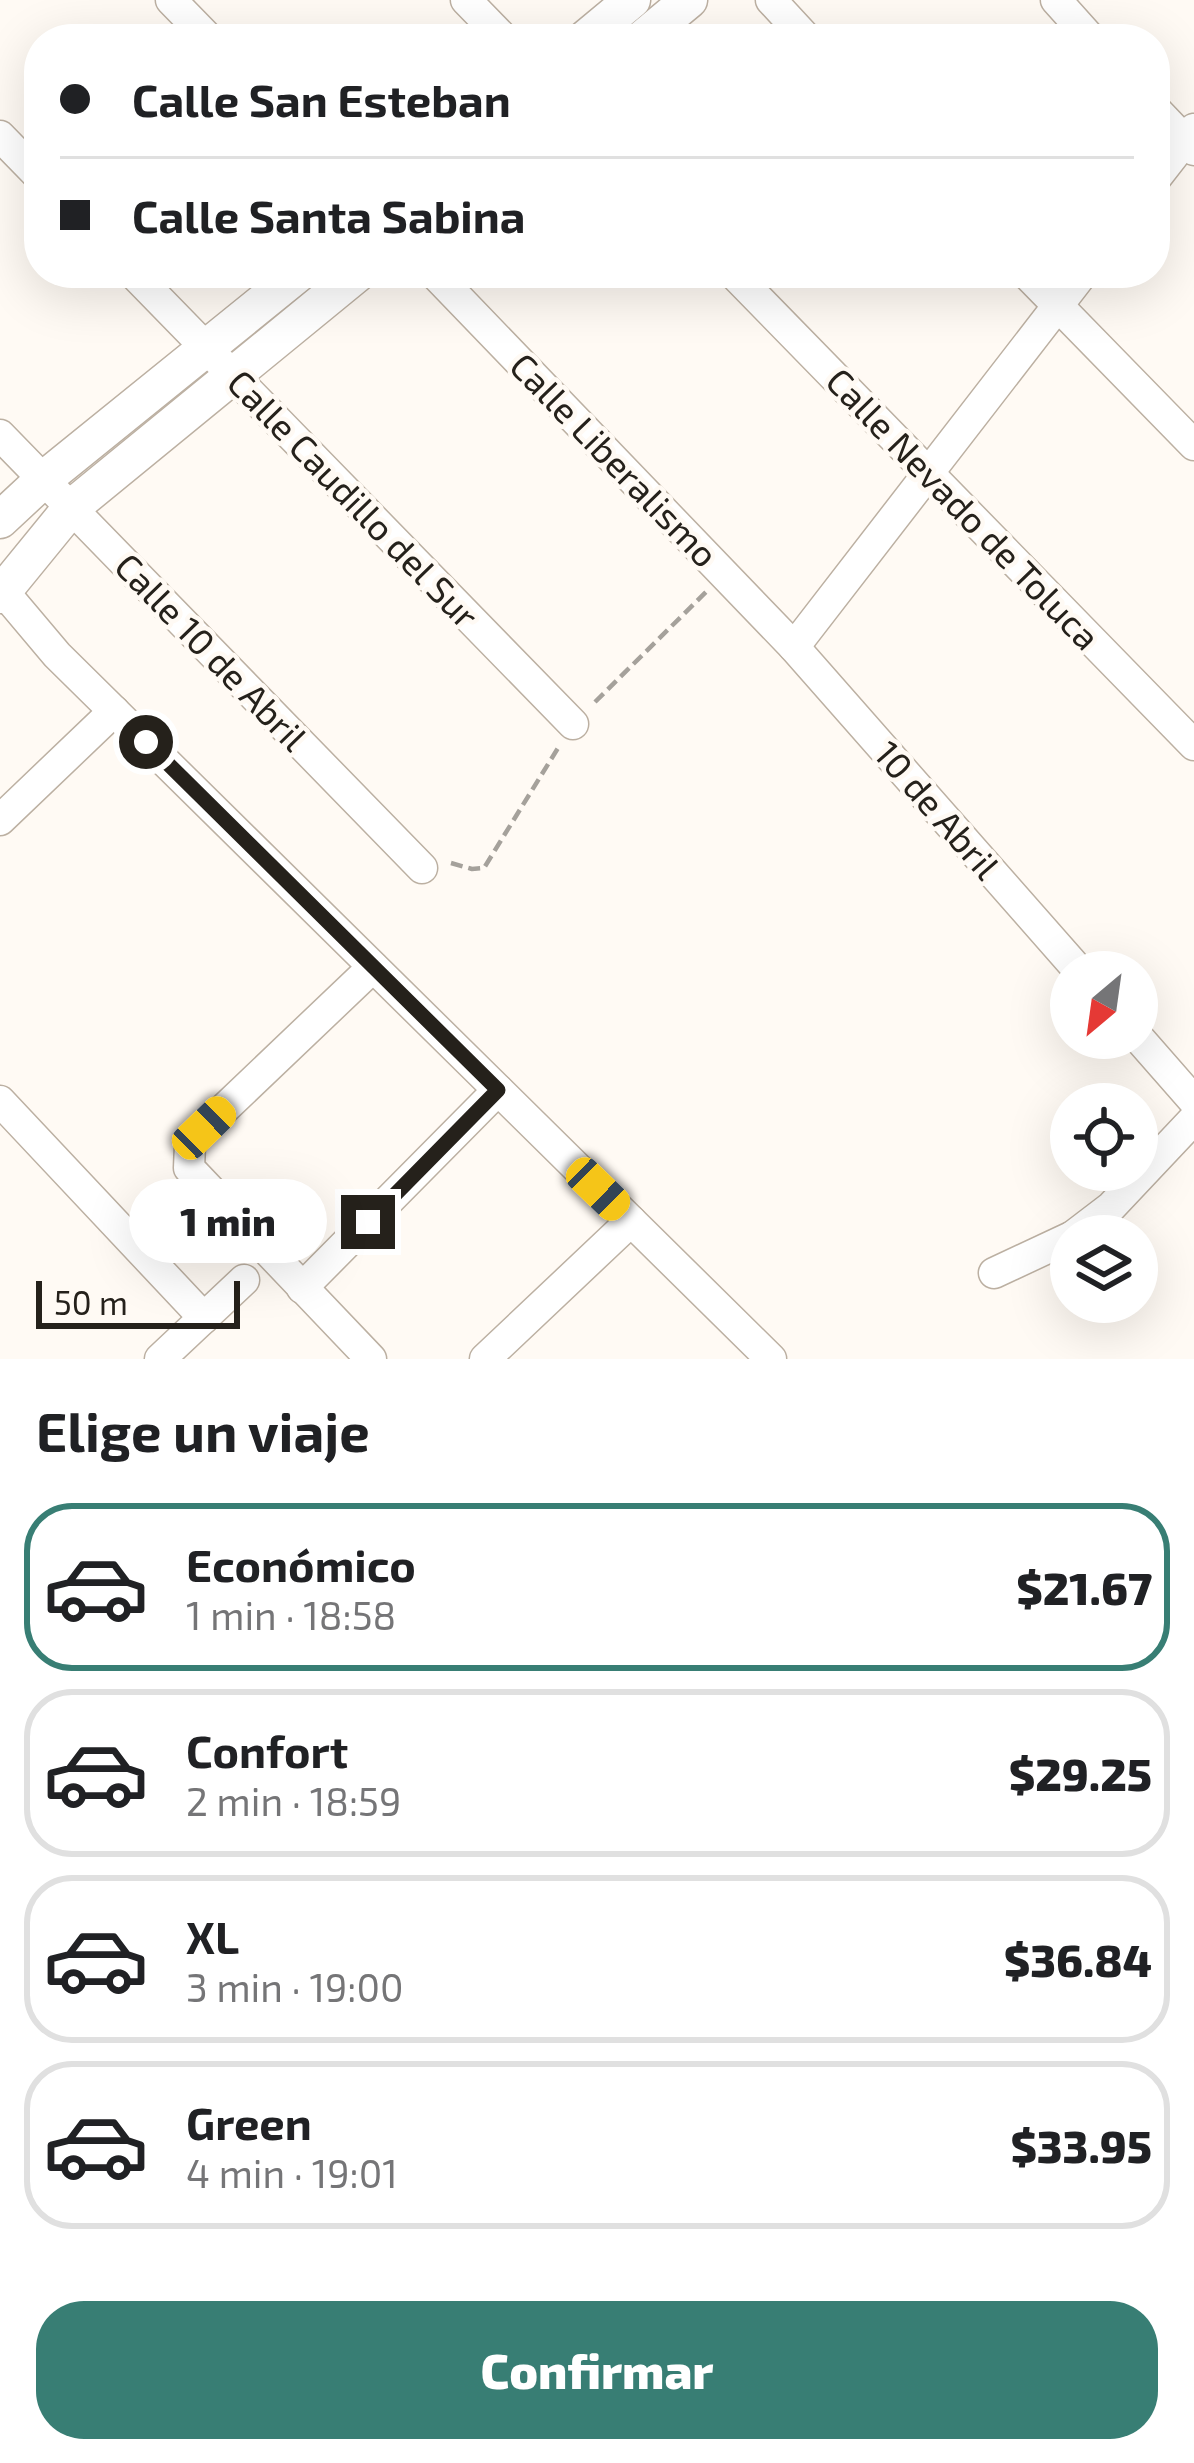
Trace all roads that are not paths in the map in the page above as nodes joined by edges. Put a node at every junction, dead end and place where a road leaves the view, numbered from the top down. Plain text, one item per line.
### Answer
1 (171, 0) edge
2 (466, 0) edge
3 (632, 0) edge
4 (688, 0) edge
5 (771, 0) edge
6 (1056, 0) edge
7 (194, 24) edge
8 (489, 24) edge
9 (603, 24) edge
10 (660, 24) edge
11 (793, 24) edge
12 (1078, 24) edge
13 (0, 136) edge
14 (1191, 140) edge
15 (24, 161) edge
16 (1170, 163) edge
17 (148, 288) edge
18 (285, 288) edge
19 (334, 288) edge
20 (448, 288) edge
21 (748, 288) edge
22 (1040, 288) edge
23 (1071, 288) edge
24 (1057, 306) junction
25 (219, 361) junction
26 (0, 435) edge
27 (1194, 445) edge
28 (929, 474) junction
29 (44, 480) junction
30 (70, 508) junction
31 (0, 520) edge
32 (2, 593) edge
33 (794, 647) junction
34 (113, 711) junction
35 (573, 724) dead end
36 (1194, 745) edge
37 (0, 820) edge
38 (422, 868) dead end
39 (1062, 951) edge
40 (373, 967) junction
41 (1157, 1059) edge
42 (498, 1090) junction
43 (0, 1101) edge
44 (1194, 1101) edge
45 (1194, 1119) edge
46 (1101, 1215) edge
47 (632, 1221) junction
48 (1050, 1247) edge
49 (994, 1273) dead end
50 (244, 1280) dead end
51 (302, 1288) junction
52 (204, 1318) junction
53 (759, 1355) edge
54 (160, 1359) edge
55 (371, 1359) edge
56 (485, 1359) edge

1 - 7 street
2 - 8 street
3 - 9 street
4 - 10 street
5 - 11 street
6 - 12 street
13 - 15 street
14 - 16 street
17 - 25 street, Calle Caudillo del Sur
18 - 25 street
19 - 25 street
20 - 33 street, Calle Liberalismo
21 - 28 street, Calle Nevado de Toluca
22 - 24 street
23 - 24 street
24 - 27 street
24 - 28 street
25 - 29 street
25 - 30 street
25 - 35 street, Calle Caudillo del Sur
26 - 29 street, Calle 10 de Abril
28 - 33 street
28 - 36 street, Calle Nevado de Toluca
29 - 30 street, Calle 10 de Abril
29 - 31 street
30 - 32 street
30 - 38 street, Calle 10 de Abril
32 - 34 street
33 - 39 street, 10 de Abril
34 - 37 street
34 - 40 street
40 - 42 street
40 - 51 street
41 - 44 street
42 - 47 street
42 - 51 street
43 - 52 street
45 - 46 street
47 - 53 street
47 - 56 street
48 - 49 street
50 - 52 street
51 - 55 street
52 - 54 street

